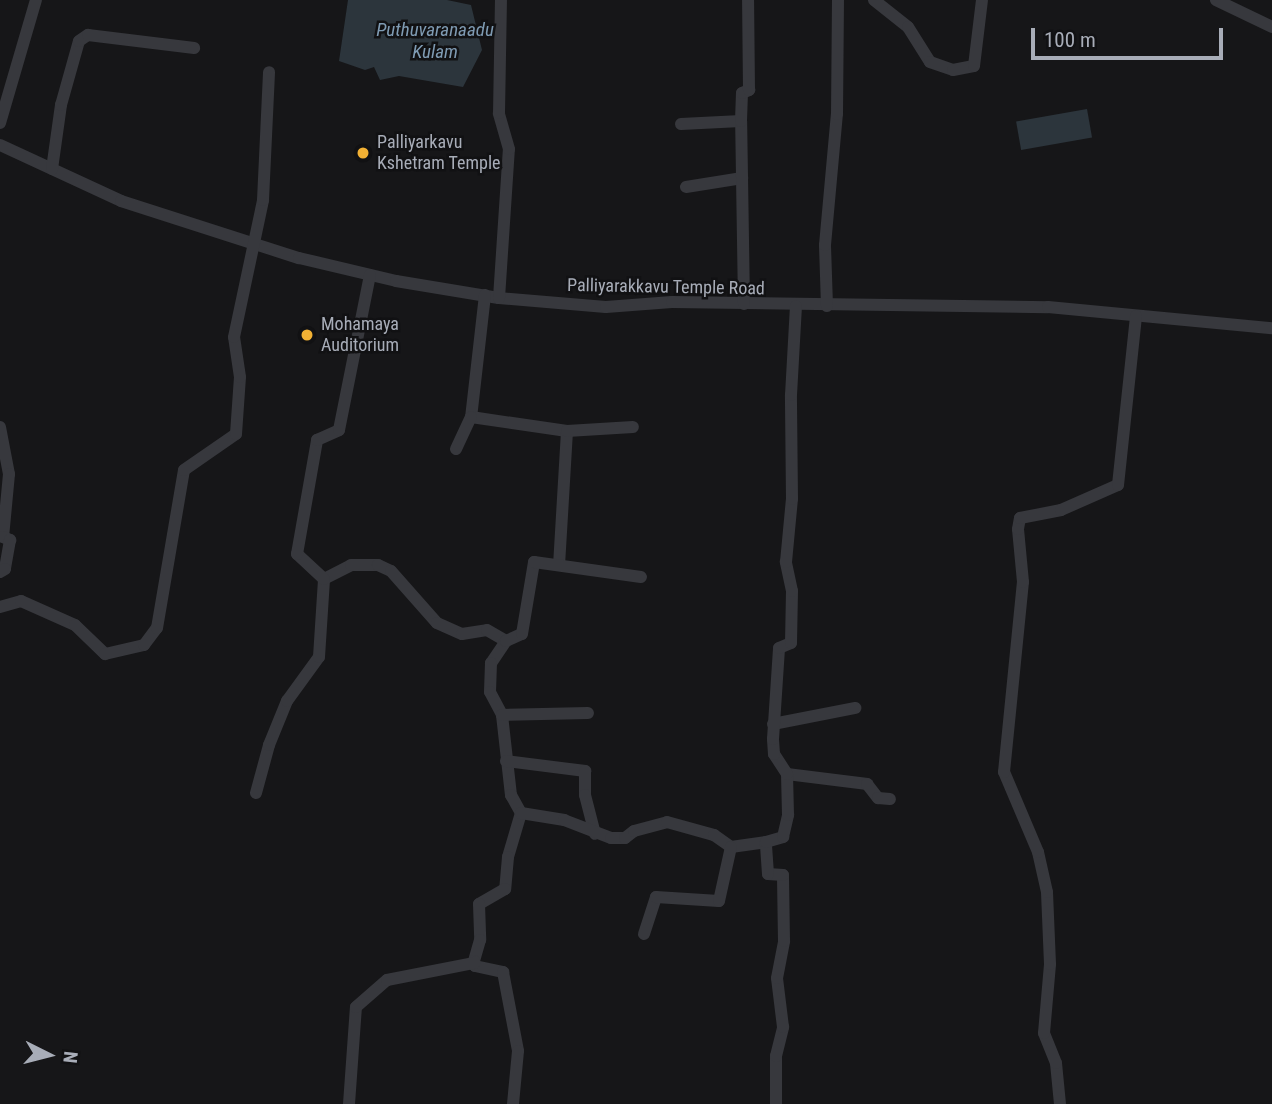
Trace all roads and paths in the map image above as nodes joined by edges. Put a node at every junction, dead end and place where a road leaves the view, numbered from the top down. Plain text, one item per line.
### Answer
1 (36, 0) edge
2 (501, 0) edge
3 (748, 0) edge
4 (838, 0) edge
5 (874, 0) edge
6 (982, 0) edge
7 (1216, 0) edge
8 (1272, 27) edge
9 (194, 48) dead end
10 (270, 72) dead end
11 (741, 121) junction
12 (0, 123) edge
13 (681, 124) dead end
14 (0, 145) edge
15 (52, 169) junction
16 (741, 178) junction
17 (686, 187) dead end
18 (251, 240) junction
19 (370, 275) junction
20 (485, 295) junction
21 (499, 298) junction
22 (744, 304) junction
23 (796, 306) junction
24 (827, 306) junction
25 (1136, 316) junction
26 (1272, 328) edge
27 (471, 417) junction
28 (0, 427) edge
29 (633, 427) dead end
30 (567, 431) junction
31 (456, 449) dead end
32 (559, 564) junction
33 (0, 572) edge
34 (641, 577) dead end
35 (324, 579) junction
36 (0, 607) edge
37 (506, 641) junction
38 (855, 708) dead end
39 (588, 713) dead end
40 (502, 715) junction
41 (773, 724) junction
42 (506, 761) junction
43 (788, 774) junction
44 (256, 793) dead end
45 (890, 799) dead end
46 (521, 813) junction
47 (595, 834) junction
48 (766, 842) junction
49 (730, 847) junction
50 (644, 934) dead end
51 (474, 963) junction
52 (349, 1104) edge
53 (513, 1104) edge
54 (776, 1104) edge
55 (1060, 1104) edge

1 - 12 street
2 - 21 street
3 - 11 street
4 - 24 street
5 - 6 street
7 - 8 street
9 - 15 street
10 - 18 street
11 - 13 street
11 - 16 street
14 - 15 street, Palliyarakkavu Temple Road
15 - 18 street, Palliyarakkavu Temple Road
16 - 17 street
16 - 22 street
18 - 19 street, Palliyarakkavu Temple Road
18 - 36 street
19 - 20 street, Palliyarakkavu Temple Road
19 - 35 street
20 - 21 street, Palliyarakkavu Temple Road
20 - 27 street
21 - 22 street, Palliyarakkavu Temple Road
22 - 23 street, Palliyarakkavu Temple Road
23 - 24 street, Palliyarakkavu Temple Road
23 - 41 street
24 - 25 street, Palliyarakkavu Temple Road
25 - 26 street, Palliyarakkavu Temple Road
25 - 55 street
27 - 30 street
27 - 31 street
28 - 33 street
29 - 30 street
30 - 32 street
32 - 34 street
32 - 37 street
35 - 37 street
35 - 44 street
37 - 40 street
38 - 41 street
39 - 40 street
40 - 42 street
41 - 43 street
42 - 46 street
42 - 47 street
43 - 45 street
43 - 48 street
46 - 47 street
46 - 51 street
47 - 49 street
48 - 49 street
48 - 54 street
49 - 50 street
51 - 52 street
51 - 53 street

